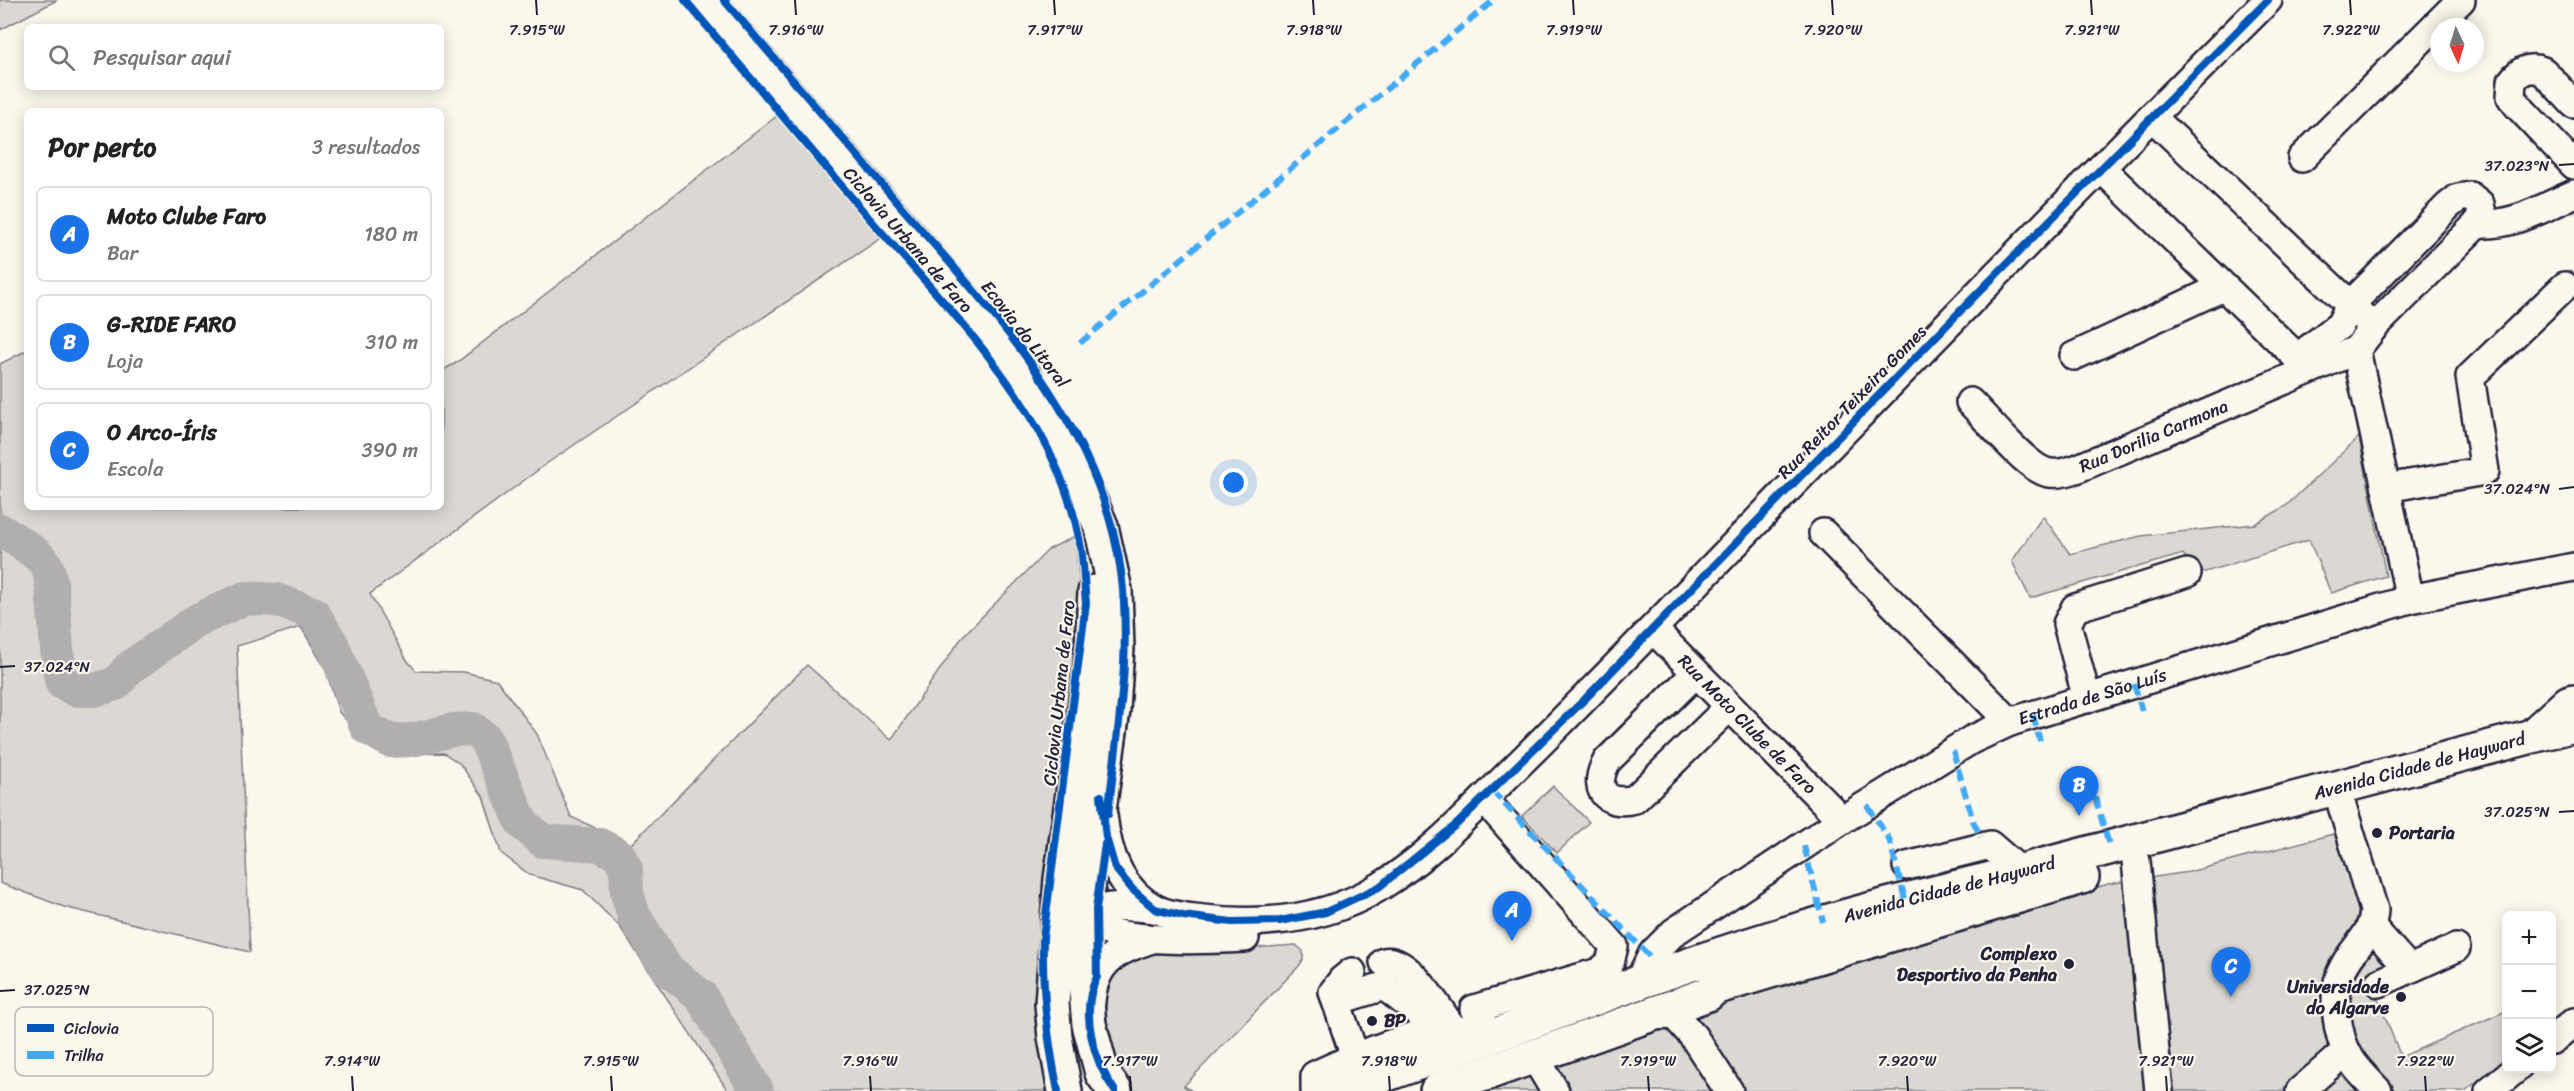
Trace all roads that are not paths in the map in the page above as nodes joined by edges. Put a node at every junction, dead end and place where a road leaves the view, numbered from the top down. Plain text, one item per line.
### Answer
1 (706, 0) edge
2 (2268, 0) edge
3 (2462, 0) edge
4 (2574, 104) edge
5 (2152, 117) junction
6 (2302, 158) dead end
7 (2574, 165) edge
8 (2101, 168) junction
9 (2574, 195) edge
10 (2478, 214) junction
11 (2565, 286) dead end
12 (2223, 287) junction
13 (2350, 305) junction
14 (2374, 327) junction
15 (2356, 350) junction
16 (2074, 356) dead end
17 (2302, 363) junction
18 (1970, 402) dead end
19 (1070, 456) junction
20 (2386, 488) junction
21 (1823, 533) dead end
22 (2574, 567) edge
23 (2187, 573) dead end
24 (2410, 599) junction
25 (1653, 628) junction
26 (1696, 673) junction
27 (2574, 698) edge
28 (2087, 699) junction
29 (1729, 707) junction
30 (2010, 722) junction
31 (2574, 725) edge
32 (2523, 740) junction
33 (2574, 746) edge
34 (1101, 796) junction
35 (1484, 799) junction
36 (2342, 806) junction
37 (1842, 820) junction
38 (1457, 824) junction
39 (2136, 861) junction
40 (1907, 866) dead end
41 (2020, 871) junction
42 (1061, 879) junction
43 (1155, 909) junction
44 (1084, 917) junction
45 (2372, 927) junction
46 (1154, 938) junction
47 (2456, 948) dead end
48 (1671, 955) junction
49 (1384, 962) dead end
50 (1055, 964) junction
51 (2409, 969) junction
52 (1352, 972) dead end
53 (2379, 983) dead end
54 (1708, 994) junction
55 (1644, 1017) junction
56 (2574, 1022) edge
57 (1089, 1024) junction
58 (1346, 1028) junction
59 (1457, 1030) junction
60 (1693, 1036) junction
61 (2556, 1037) edge
62 (2346, 1051) junction
63 (1534, 1056) junction
64 (2511, 1073) edge
65 (1065, 1091) edge
66 (1115, 1091) edge
67 (1315, 1091) edge
68 (1337, 1091) edge
69 (1437, 1091) edge
70 (1556, 1091) edge
71 (1730, 1091) edge
72 (2158, 1091) edge
73 (2300, 1091) edge
74 (2378, 1091) edge
75 (2489, 1091) edge

1 - 19 main road
2 - 5 street, Rua Reitor Teixeira Gomes
3 - 6 street
4 - 7 street
5 - 8 street, Rua Reitor Teixeira Gomes
5 - 13 street
8 - 12 street
8 - 25 street, Rua Reitor Teixeira Gomes
9 - 10 street
10 - 13 street
10 - 14 street
11 - 20 street
12 - 16 street
12 - 17 street
13 - 14 street
13 - 17 street
14 - 15 street
15 - 17 street, Rua Dorilia Carmona
15 - 20 street
17 - 18 street, Rua Dorilia Carmona
19 - 34 main road
19 - 42 main road
20 - 24 street
21 - 30 street
22 - 24 street, Estrada de São Luís
23 - 28 street
24 - 28 street, Estrada de São Luís
25 - 26 street, Rua Moto Clube de Faro
25 - 35 street, Rua Reitor Teixeira Gomes
26 - 29 street, Rua Moto Clube de Faro
26 - 29 street
27 - 32 street
28 - 30 street, Estrada de São Luís
29 - 37 street, Rua Moto Clube de Faro
30 - 37 street, Estrada de São Luís
31 - 32 main road, Avenida Cidade de Hayward
32 - 41 main road, Avenida Cidade de Hayward
33 - 36 main road, Avenida Cidade de Hayward
34 - 43 street
34 - 44 main road
35 - 38 street, Rua Reitor Teixeira Gomes
35 - 59 street
36 - 39 main road, Avenida Cidade de Hayward
36 - 45 street
37 - 48 street, Estrada de São Luís
38 - 43 street
38 - 46 street
39 - 54 main road, Avenida Cidade de Hayward
39 - 72 street
40 - 41 street
41 - 48 main road, Avenida Cidade de Hayward
42 - 44 street
42 - 50 main road
43 - 44 street
44 - 46 street
44 - 50 street
44 - 57 main road
45 - 51 street
45 - 62 street
46 - 57 street
47 - 51 street
48 - 59 main road, Avenida Cidade de Hayward
49 - 59 street
50 - 65 main road
51 - 53 street
52 - 58 street
54 - 55 main road, Avenida Cidade de Hayward
54 - 60 street
55 - 60 street
55 - 63 main road, Avenida Cidade de Hayward
56 - 61 street
57 - 66 main road
58 - 59 street
58 - 59 street
58 - 67 street
59 - 68 main road, Avenida Cidade de Hayward
60 - 71 street
62 - 73 street
62 - 74 street
63 - 69 main road, Avenida Cidade de Hayward
63 - 70 street
64 - 75 street

